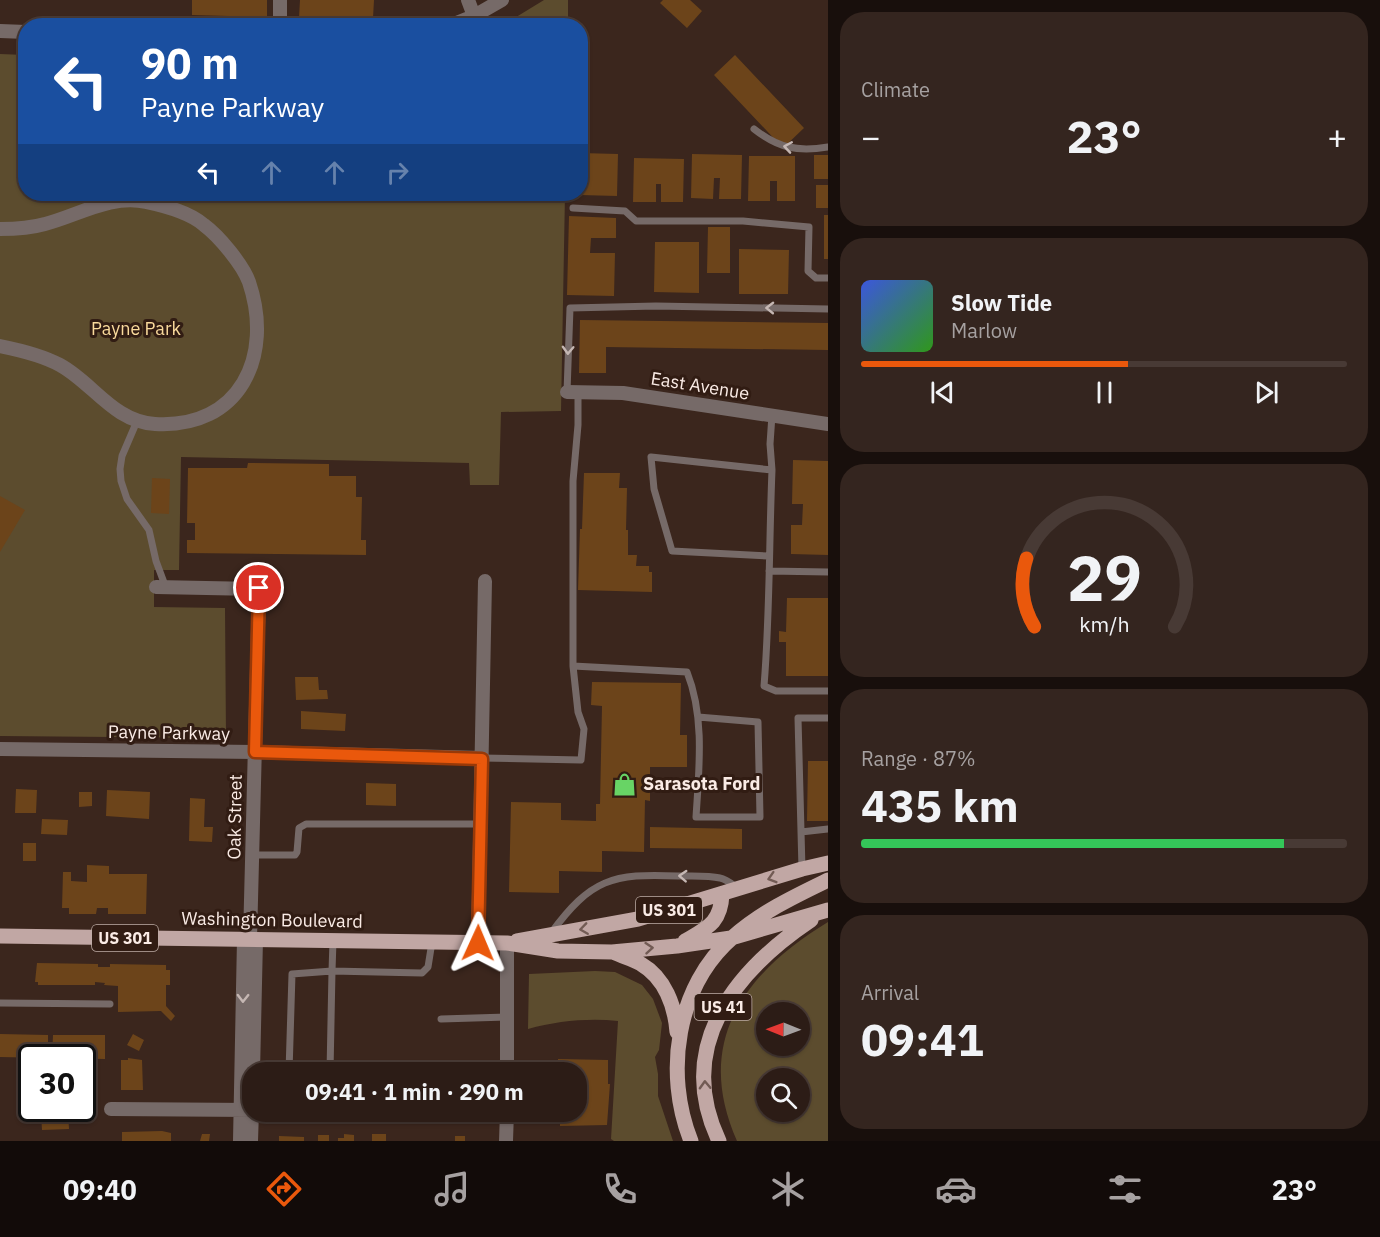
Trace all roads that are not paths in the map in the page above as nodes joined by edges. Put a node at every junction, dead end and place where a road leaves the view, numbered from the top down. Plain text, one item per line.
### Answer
1 (280, 0) edge
2 (468, 0) edge
3 (502, 0) edge
4 (474, 16) junction
5 (280, 18) edge
6 (469, 18) edge
7 (0, 31) edge
8 (18, 32) edge
9 (754, 129) dead end
10 (828, 147) edge
11 (573, 208) dead end
12 (0, 229) edge
13 (828, 278) edge
14 (828, 309) edge
15 (0, 346) edge
16 (572, 392) junction
17 (772, 415) junction
18 (136, 421) junction
19 (828, 424) edge
20 (772, 470) junction
21 (768, 556) junction
22 (769, 571) junction
23 (828, 572) edge
24 (485, 581) dead end
25 (161, 588) joint
26 (573, 666) junction
27 (828, 691) edge
28 (698, 717) junction
29 (828, 718) edge
30 (0, 749) edge
31 (255, 752) junction
32 (482, 759) junction
33 (480, 824) junction
34 (828, 829) edge
35 (801, 832) junction
36 (252, 855) junction
37 (828, 863) edge
38 (802, 869) junction
39 (828, 880) edge
40 (738, 889) junction
41 (722, 894) junction
42 (826, 911) edge
43 (550, 935) junction
44 (0, 936) edge
45 (731, 938) junction
46 (250, 939) junction
47 (333, 941) junction
48 (432, 942) junction
49 (478, 943) junction
50 (507, 943) junction
51 (677, 946) junction
52 (612, 952) junction
53 (332, 971) junction
54 (0, 1003) edge
55 (110, 1004) dead end
56 (507, 1017) junction
57 (441, 1019) dead end
58 (678, 1042) junction
59 (249, 1062) edge
60 (253, 1062) edge
61 (289, 1062) edge
62 (330, 1062) edge
63 (507, 1062) edge
64 (111, 1109) dead end
65 (242, 1110) edge
66 (245, 1122) edge
67 (249, 1122) edge
68 (507, 1122) edge
69 (240, 1141) edge
70 (251, 1141) edge
71 (506, 1141) edge
72 (691, 1141) edge
73 (719, 1141) edge

1 - 5 street
2 - 4 street
3 - 4 street
4 - 6 street
7 - 8 street
10 -> 9 lane
11 - 13 lane
12 - 18 street
14 -> 16 lane
15 - 18 street
16 - 17 street, East Avenue
16 - 26 lane
17 - 19 street, East Avenue
17 - 20 lane
18 - 25 lane
20 - 21 lane
20 - 21 lane
21 - 22 lane
22 - 23 lane
22 - 27 lane
24 - 32 street
25 - 31 street, Oak Street
26 - 28 lane
26 - 32 lane
28 - 28 lane
29 - 35 lane
30 - 31 street, Payne Parkway
31 - 32 street, Payne Parkway
31 - 36 street, Oak Street
32 - 33 street
33 - 36 lane
33 - 49 street
34 - 35 lane
35 - 38 lane
36 - 46 street, Oak Street
37 - 38 main road, Washington Boulevard / US 301
38 -> 40 main road, Washington Boulevard / US 301
39 - 45 main road, US 41
40 - 41 main road, Washington Boulevard / US 301
40 -> 43 lane
41 -> 43 main road, Washington Boulevard / US 301
41 - 51 main road
42 - 45 main road, Washington Boulevard / US 301
73 -> 42 main road, US 41
43 - 50 main road, Washington Boulevard / US 301
44 - 46 main road, Washington Boulevard / US 301
45 - 51 main road, Washington Boulevard / US 301
45 - 58 main road, US 41
46 - 47 main road, Washington Boulevard / US 301
46 -> 59 street
46 - 60 street
47 - 48 main road, Washington Boulevard / US 301
47 - 53 lane
48 - 49 main road, Washington Boulevard / US 301
48 - 53 lane
49 - 50 main road, Washington Boulevard / US 301
50 - 52 main road, Washington Boulevard / US 301
50 - 56 street
52 -> 51 main road, Washington Boulevard / US 301
52 - 58 main road
53 - 61 lane
53 - 62 lane
54 - 55 lane
56 - 57 lane
56 - 63 street
58 - 72 main road, US 41
64 - 65 street
66 - 69 street
67 - 70 street
68 - 71 street

